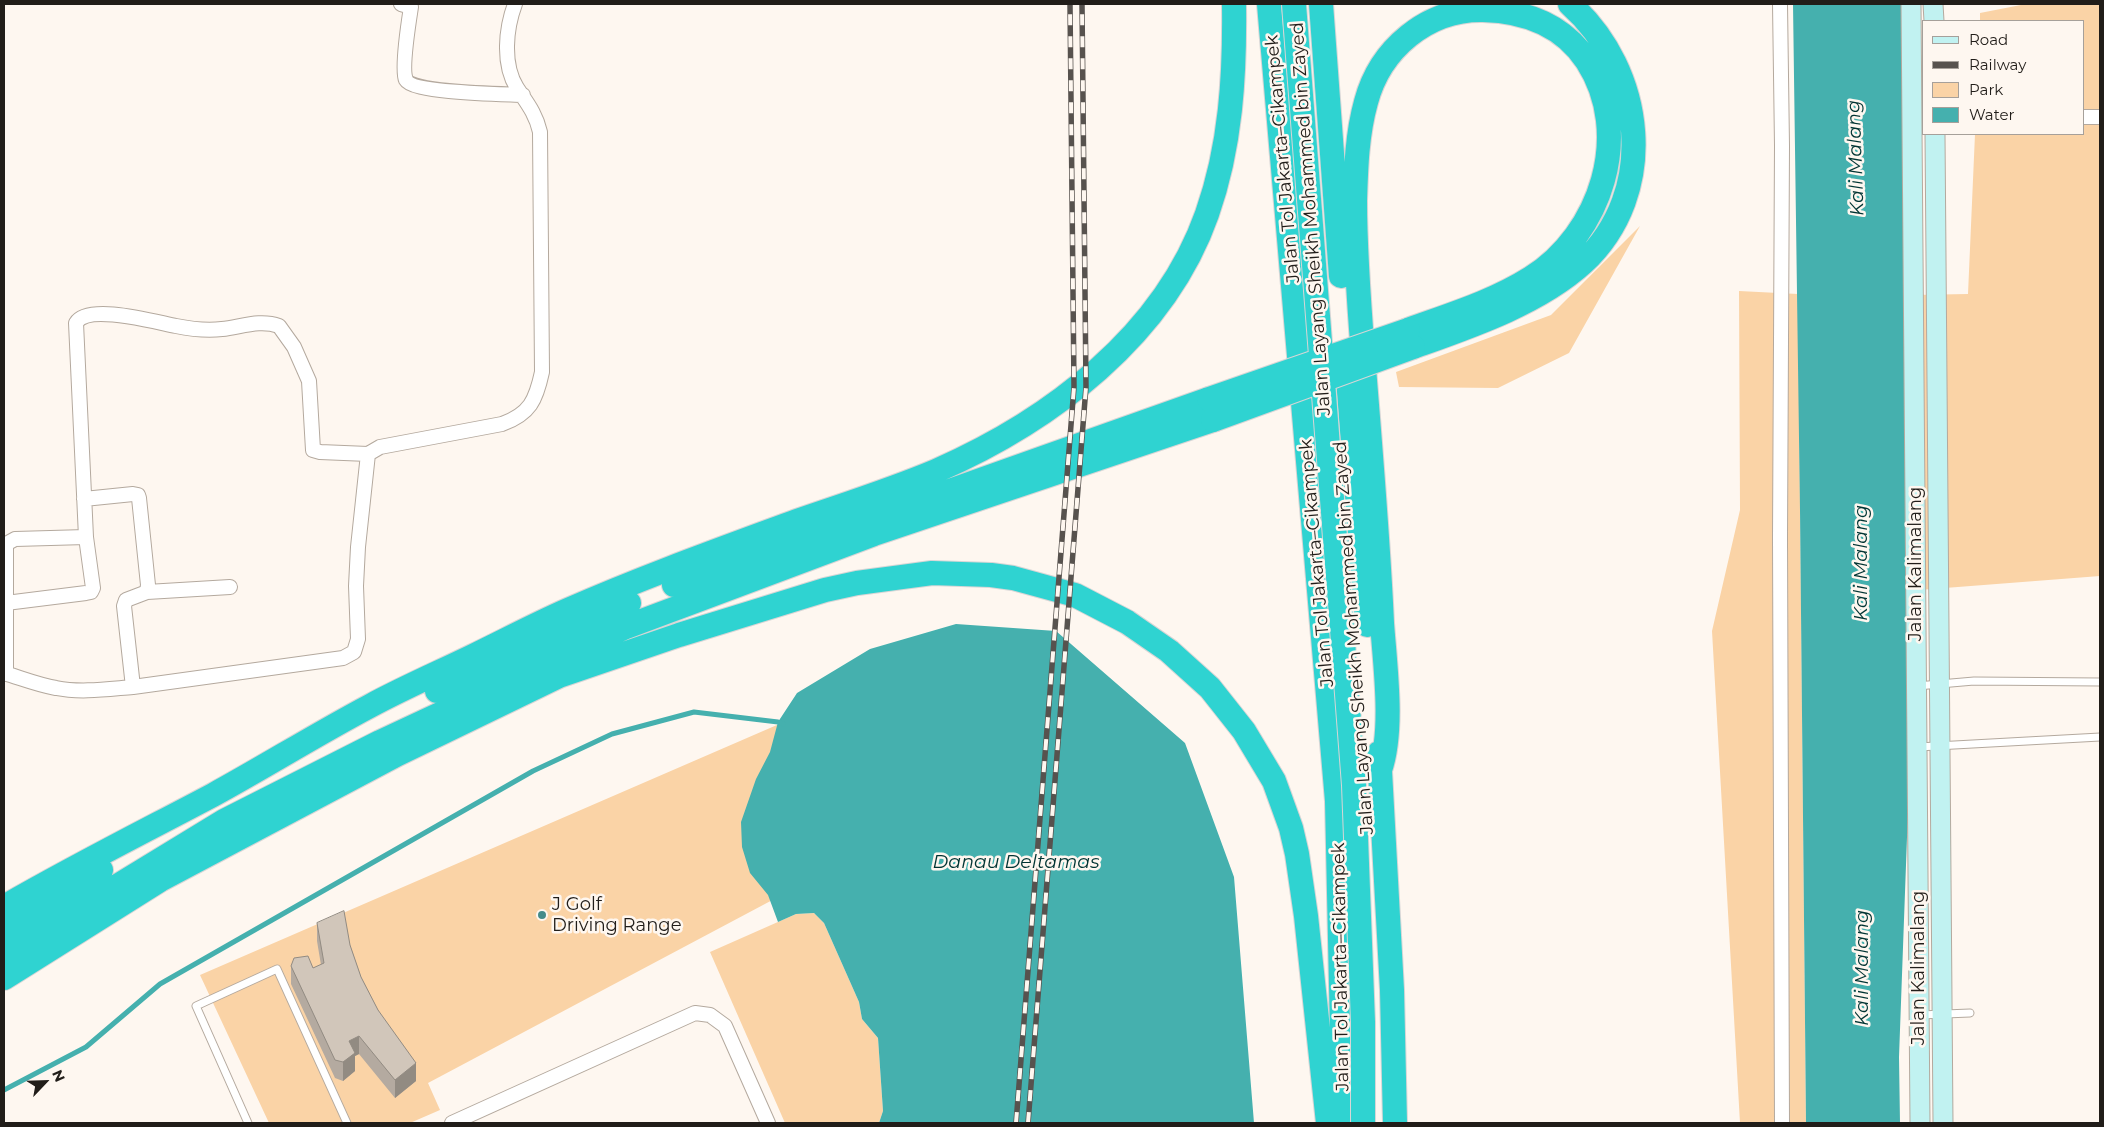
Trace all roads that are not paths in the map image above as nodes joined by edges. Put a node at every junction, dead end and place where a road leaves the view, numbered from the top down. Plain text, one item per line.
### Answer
1 (401, 4) edge
2 (515, 4) edge
3 (1234, 4) edge
4 (1270, 4) edge
5 (1294, 4) edge
6 (1308, 4) edge
7 (1321, 4) edge
8 (1570, 4) edge
9 (1780, 4) edge
10 (1911, 4) edge
11 (1933, 4) edge
12 (1934, 20) edge
13 (523, 94) junction
14 (2084, 117) edge
15 (2100, 117) edge
16 (1918, 124) edge
17 (1935, 135) edge
18 (1410, 338) junction
19 (1211, 410) junction
20 (368, 454) junction
21 (84, 499) junction
22 (86, 537) junction
23 (729, 555) junction
24 (230, 587) dead end
25 (147, 592) junction
26 (6, 604) junction
27 (5, 674) edge
28 (2100, 682) edge
29 (1939, 684) junction
30 (1917, 686) junction
31 (133, 687) junction
32 (2100, 737) edge
33 (1940, 746) junction
34 (1917, 747) junction
35 (1380, 770) junction
36 (4, 907) edge
37 (4, 929) edge
38 (4, 955) edge
39 (4, 978) edge
40 (1942, 1013) junction
41 (1970, 1013) dead end
42 (1919, 1015) junction
43 (248, 1123) edge
44 (347, 1123) edge
45 (452, 1123) edge
46 (768, 1123) edge
47 (1328, 1123) edge
48 (1344, 1123) edge
49 (1363, 1123) edge
50 (1376, 1123) edge
51 (1395, 1123) edge
52 (1782, 1123) edge
53 (1920, 1123) edge
54 (1943, 1123) edge

1 - 13 street
2 - 13 street
3 - 23 highway
4 - 48 highway, Jalan Tol Jakarta–Cikampek
5 - 49 highway, Jalan Layang Sheikh Mohammed bin Zayed, bridge
6 - 50 highway, Jalan Layang Sheikh Mohammed bin Zayed, bridge
7 - 35 highway
8 - 18 highway
9 - 52 street
10 - 16 main road, Jalan Kalimalang
11 - 12 main road
13 - 20 street
14 - 15 street
16 - 30 main road, Jalan Kalimalang
17 - 29 main road, Jalan Kalimalang
18 - 19 highway, bridge
18 - 35 highway
19 - 23 highway
19 - 38 highway
20 - 21 street
20 - 31 street
21 - 22 street
21 - 25 street
22 - 26 street
22 - 26 street
23 - 36 highway
23 - 37 highway
24 - 25 street
25 - 31 street
26 - 27 street
27 - 31 street
28 - 29 lane
29 - 30 lane
29 - 33 main road, Jalan Kalimalang
30 - 34 main road, Jalan Kalimalang
32 - 33 lane
33 - 34 lane
33 - 40 main road, Jalan Kalimalang
34 - 42 main road, Jalan Kalimalang
35 - 51 highway
39 - 47 highway
40 - 41 lane
40 - 42 lane
40 - 54 main road, Jalan Kalimalang
42 - 53 main road, Jalan Kalimalang
43 - 44 lane
45 - 46 street

